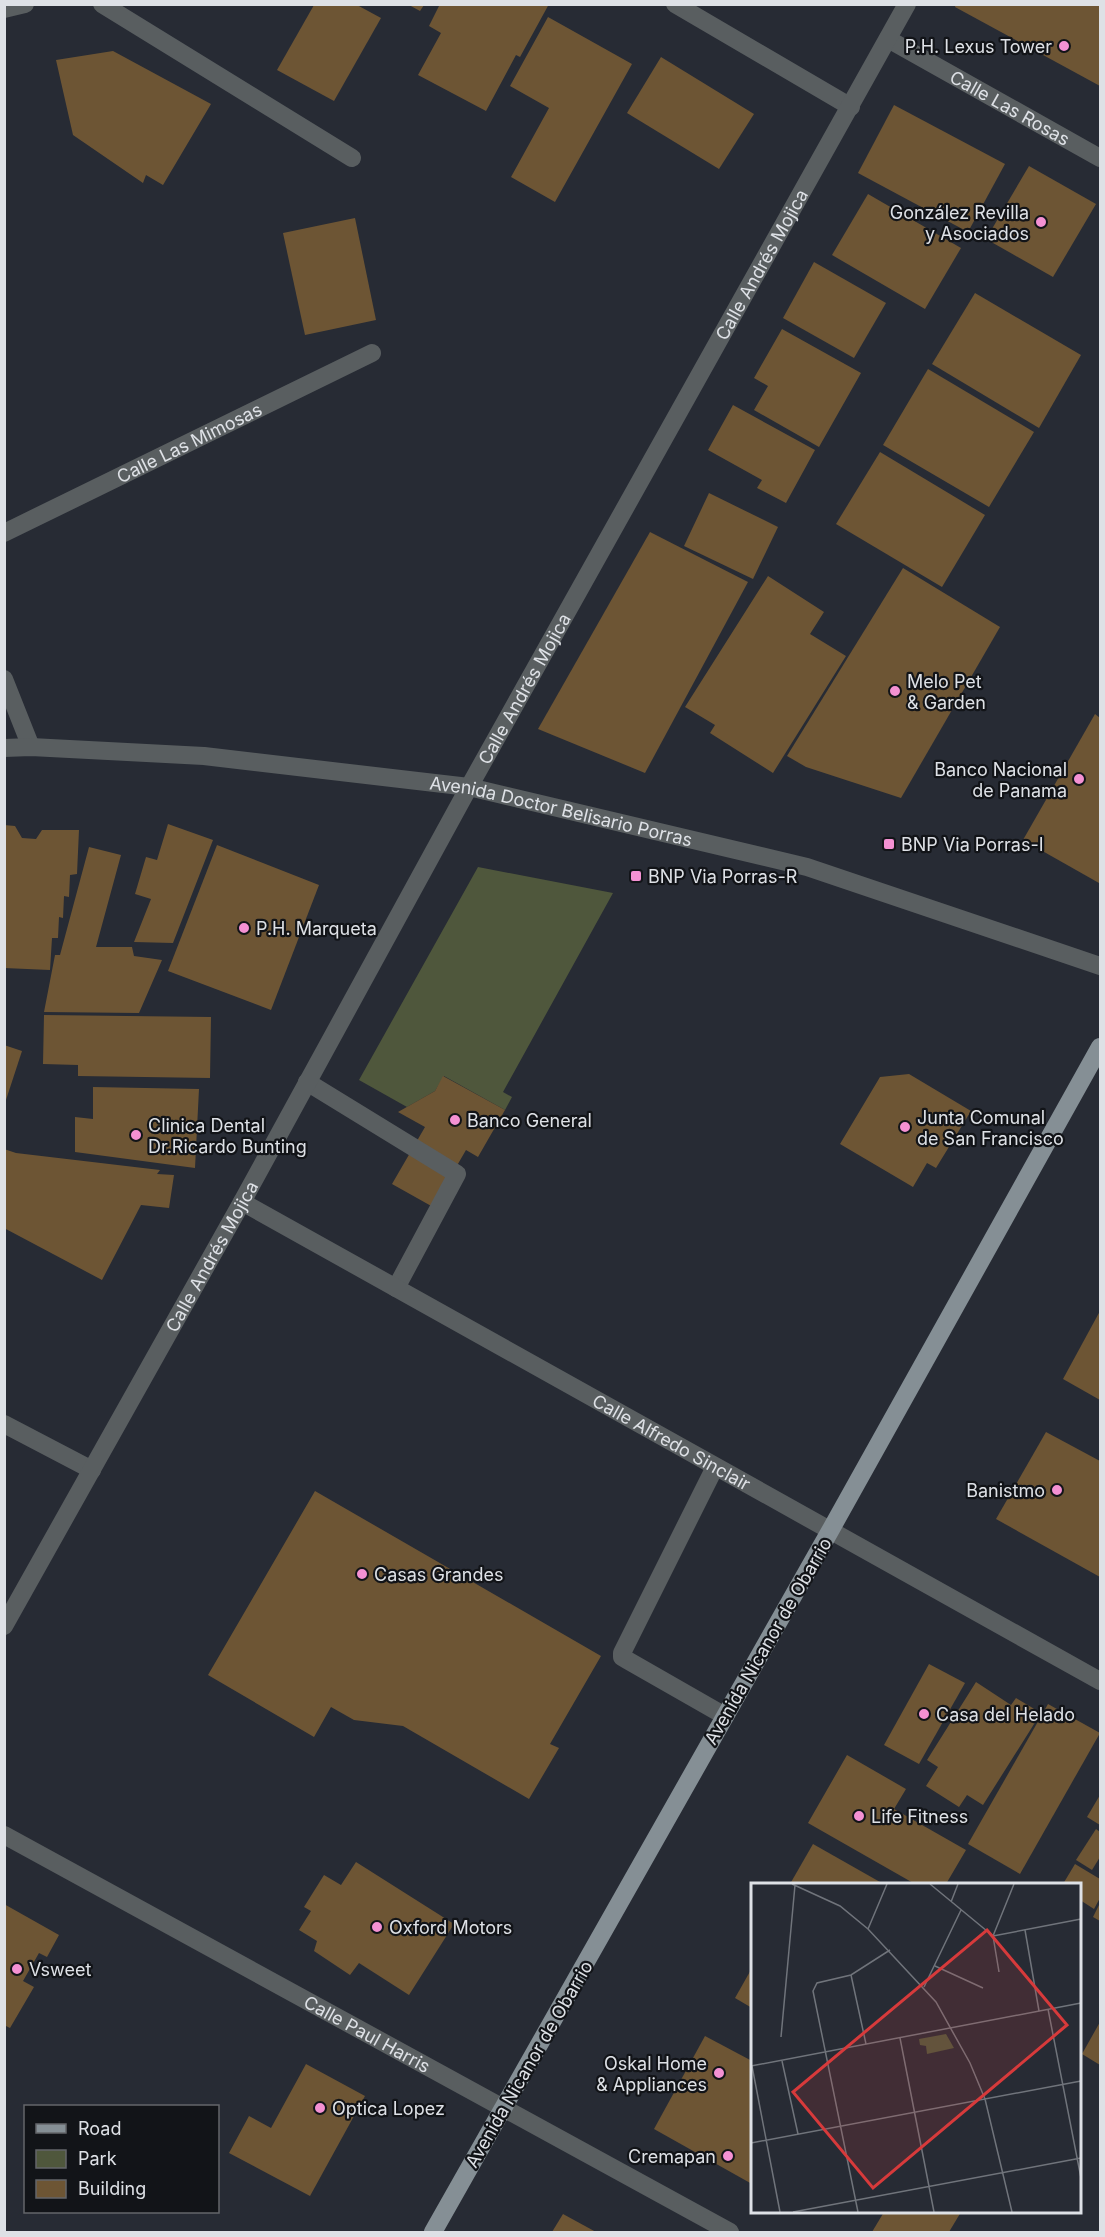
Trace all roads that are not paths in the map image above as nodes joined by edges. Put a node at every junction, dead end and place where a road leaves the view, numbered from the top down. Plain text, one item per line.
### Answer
1 (25, 4) edge
2 (102, 4) edge
3 (675, 4) edge
4 (907, 4) edge
5 (4, 9) edge
6 (888, 39) junction
7 (851, 107) junction
8 (352, 158) dead end
9 (1101, 158) edge
10 (372, 353) dead end
11 (4, 532) edge
12 (4, 679) edge
13 (31, 747) junction
14 (4, 748) edge
15 (470, 788) junction
16 (1101, 966) edge
17 (1101, 1047) edge
18 (307, 1082) junction
19 (242, 1202) junction
20 (396, 1288) junction
21 (4, 1424) edge
22 (715, 1467) junction
23 (92, 1470) junction
24 (830, 1531) junction
25 (4, 1626) edge
26 (1101, 1682) edge
27 (725, 1716) junction
28 (4, 1835) edge
29 (503, 2109) junction
30 (433, 2232) edge
31 (730, 2232) edge

1 - 5 street
2 - 8 street
3 - 7 street
4 - 6 street, Calle Andrés Mojica
6 - 7 street, Calle Andrés Mojica
6 - 9 street, Calle Las Rosas
7 - 15 street, Calle Andrés Mojica
10 - 11 street, Calle Las Mimosas
12 - 13 street
13 - 14 street, Avenida Doctor Belisario Porras
13 - 15 street, Avenida Doctor Belisario Porras
15 - 16 street, Avenida Doctor Belisario Porras
15 - 18 street, Calle Andrés Mojica
17 - 24 main road, Avenida Nicanor de Obarrio
18 - 19 street, Calle Andrés Mojica
18 - 20 street
19 - 20 street, Calle Alfredo Sinclair
19 - 23 street, Calle Andrés Mojica
20 - 22 street, Calle Alfredo Sinclair
21 - 23 street
22 - 24 street, Calle Alfredo Sinclair
22 - 27 street
23 - 25 street, Calle Andrés Mojica
24 - 26 street, Calle Alfredo Sinclair
24 - 27 main road, Avenida Nicanor de Obarrio
27 - 29 main road, Avenida Nicanor de Obarrio
28 - 29 street, Calle Paul Harris
29 - 30 main road, Avenida Nicanor de Obarrio
29 - 31 street, Calle Paul Harris

